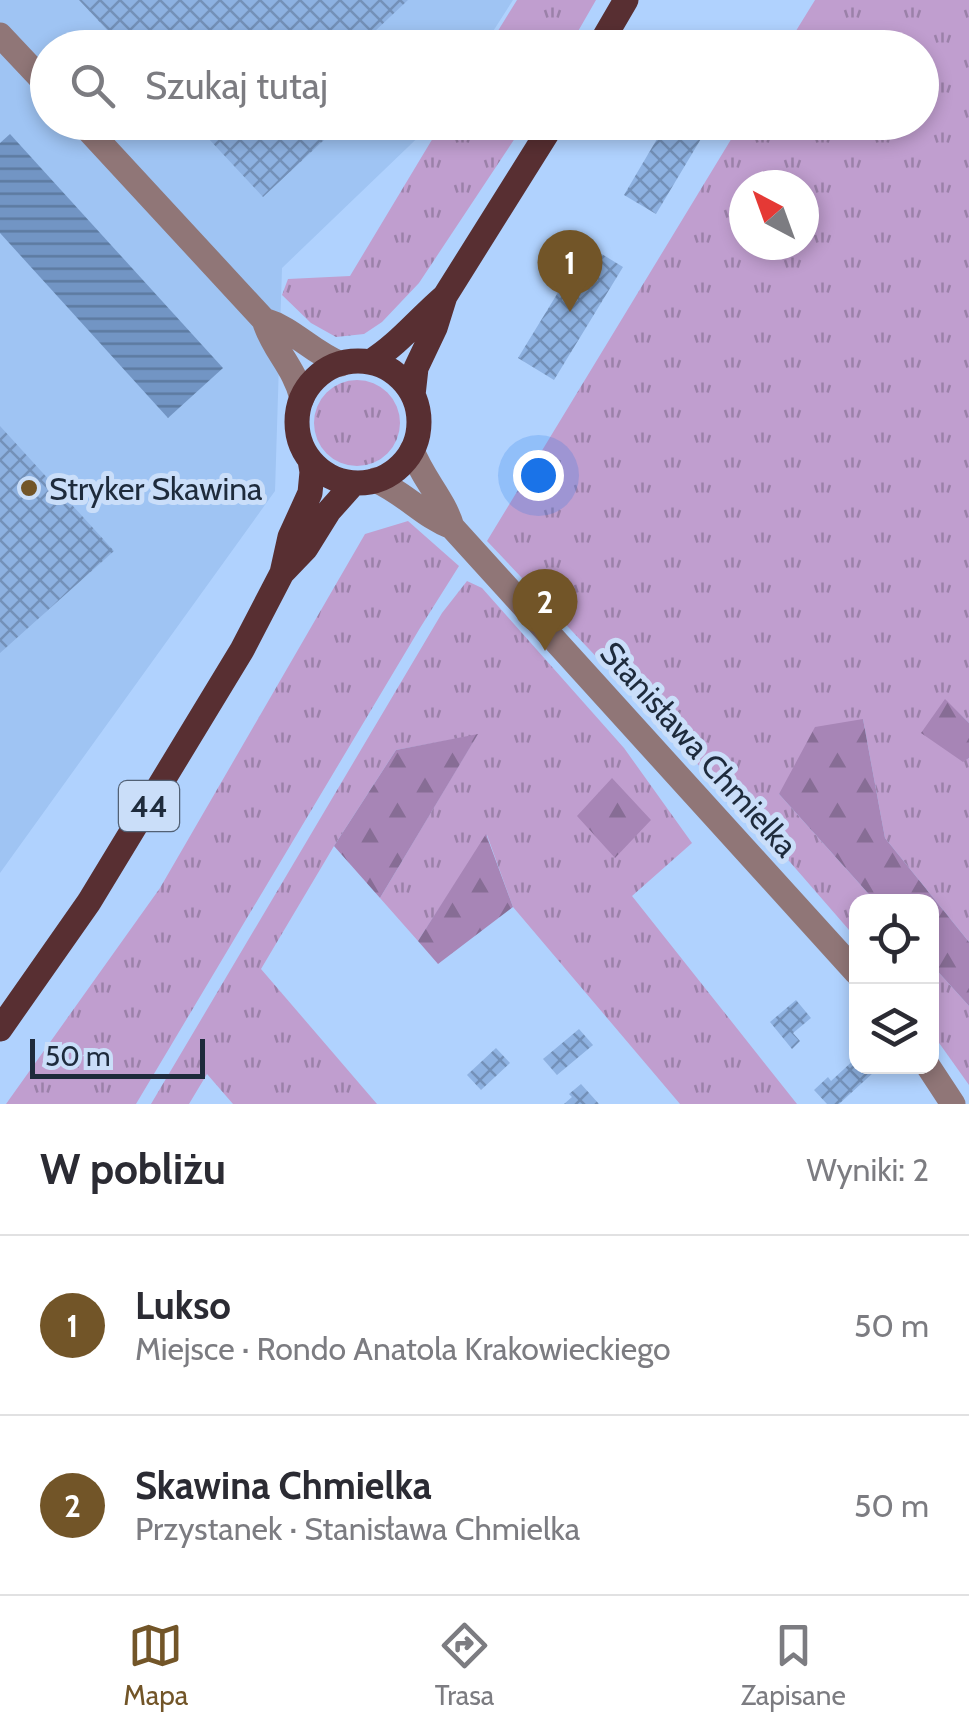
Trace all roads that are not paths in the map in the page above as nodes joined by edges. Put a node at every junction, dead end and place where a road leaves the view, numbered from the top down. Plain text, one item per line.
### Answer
1 (626, 0) edge
2 (608, 30) edge
3 (0, 35) edge
4 (30, 67) edge
5 (98, 140) edge
6 (543, 140) edge
7 (445, 296) junction
8 (264, 320) junction
9 (370, 362) junction
10 (341, 364) junction
11 (413, 395) junction
12 (302, 398) junction
13 (412, 450) junction
14 (310, 460) junction
15 (365, 482) junction
16 (452, 527) junction
17 (282, 573) junction
18 (849, 964) edge
19 (0, 1029) edge
20 (933, 1074) edge
21 (953, 1104) edge

1 - 2 main road
3 - 4 street
5 - 8 street
6 - 7 main road
7 - 9 main road
7 - 11 main road
8 - 10 street
8 - 12 street
9 - 10 main road
9 - 11 main road
10 - 12 main road
11 - 13 main road
12 - 14 main road, 44
13 - 15 main road, 44
13 - 16 street, Stanisława Chmielka
14 - 15 main road
14 - 17 main road, 44
15 - 16 street, Stanisława Chmielka
15 - 17 main road, 44
16 - 18 street, Stanisława Chmielka
17 - 19 main road, 44
20 - 21 street

